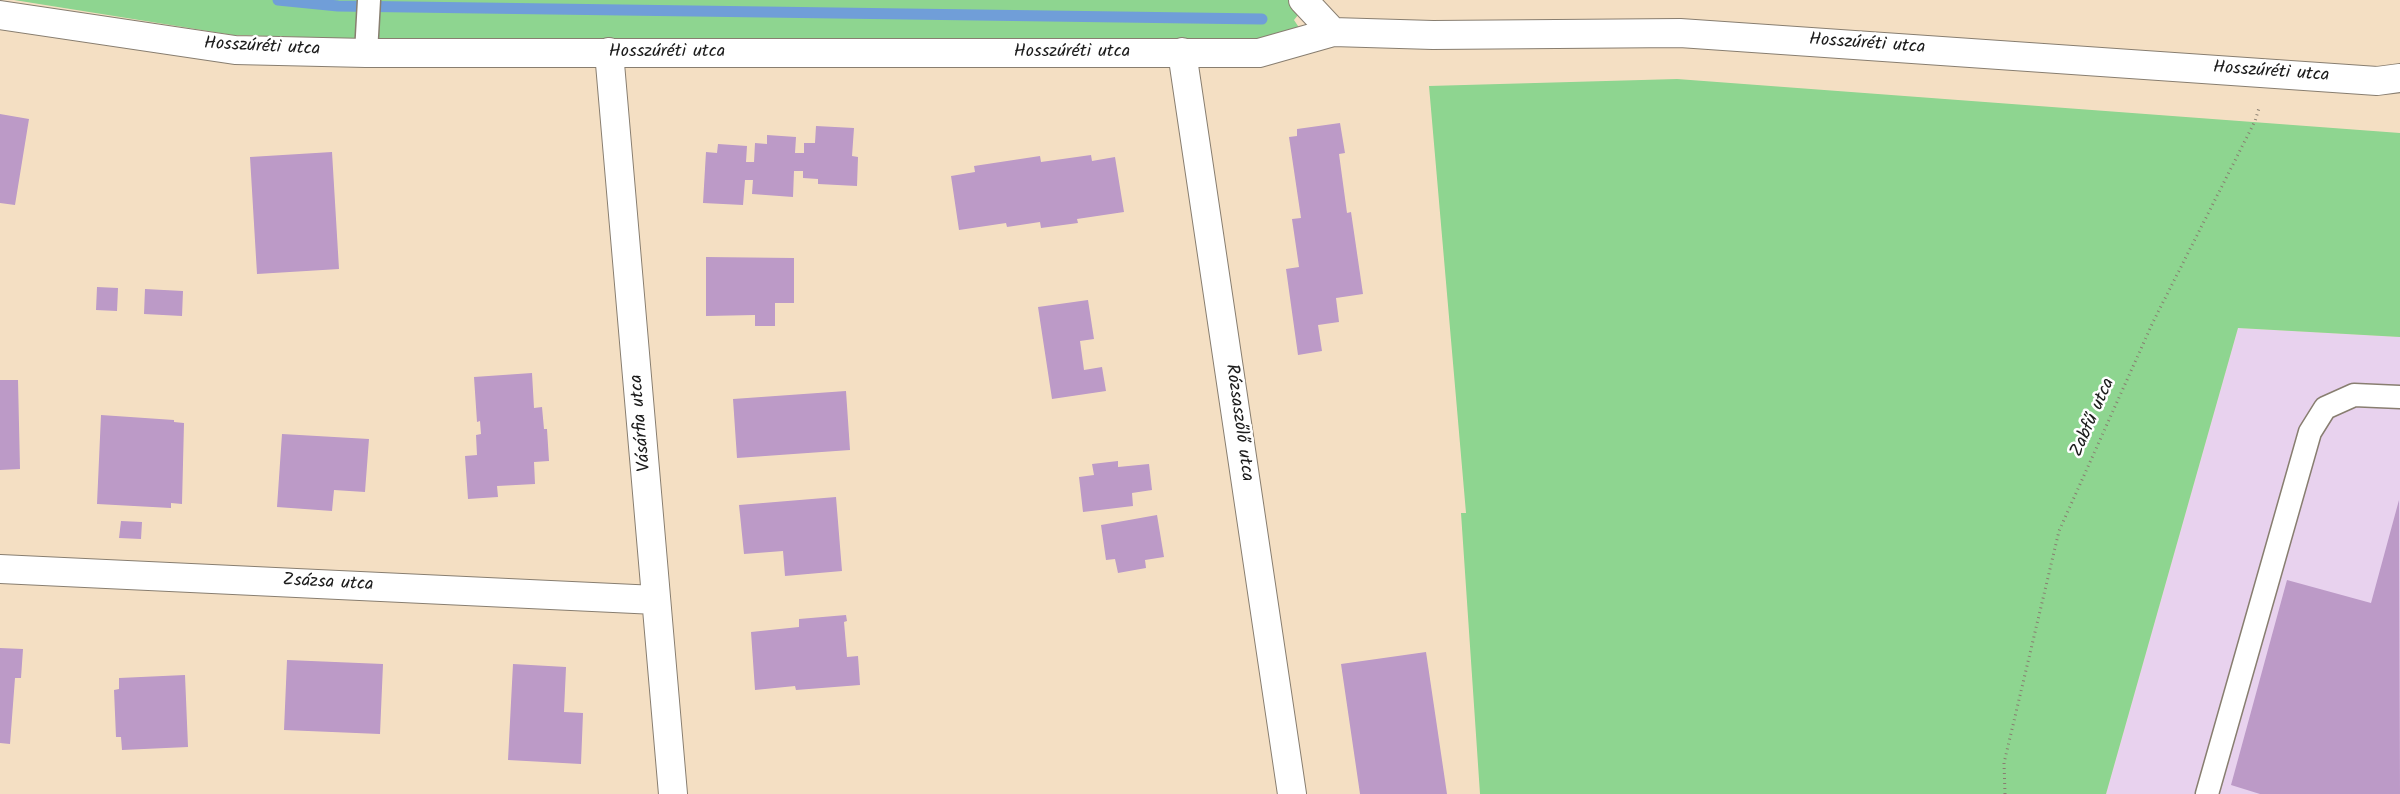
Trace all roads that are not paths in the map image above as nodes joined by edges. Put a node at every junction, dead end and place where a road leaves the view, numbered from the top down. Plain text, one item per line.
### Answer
1 (369, 0) edge
2 (1303, 0) edge
3 (0, 15) edge
4 (1333, 32) junction
5 (609, 52) junction
6 (1182, 52) junction
7 (366, 53) junction
8 (2400, 78) edge
9 (2400, 397) edge
10 (0, 569) edge
11 (656, 600) junction
12 (673, 794) edge
13 (1292, 794) edge
14 (2207, 794) edge

1 - 7 lane
2 - 4 street
3 - 7 street, Hosszúréti utca
4 - 6 street, Hosszúréti utca
4 - 8 street, Hosszúréti utca
5 - 6 street, Hosszúréti utca
5 - 7 street, Hosszúréti utca
5 - 11 street, Vásárfia utca
6 - 13 street, Rózsaszőlő utca
9 - 14 lane
10 - 11 street, Zsázsa utca
11 - 12 street, Vásárfia utca

